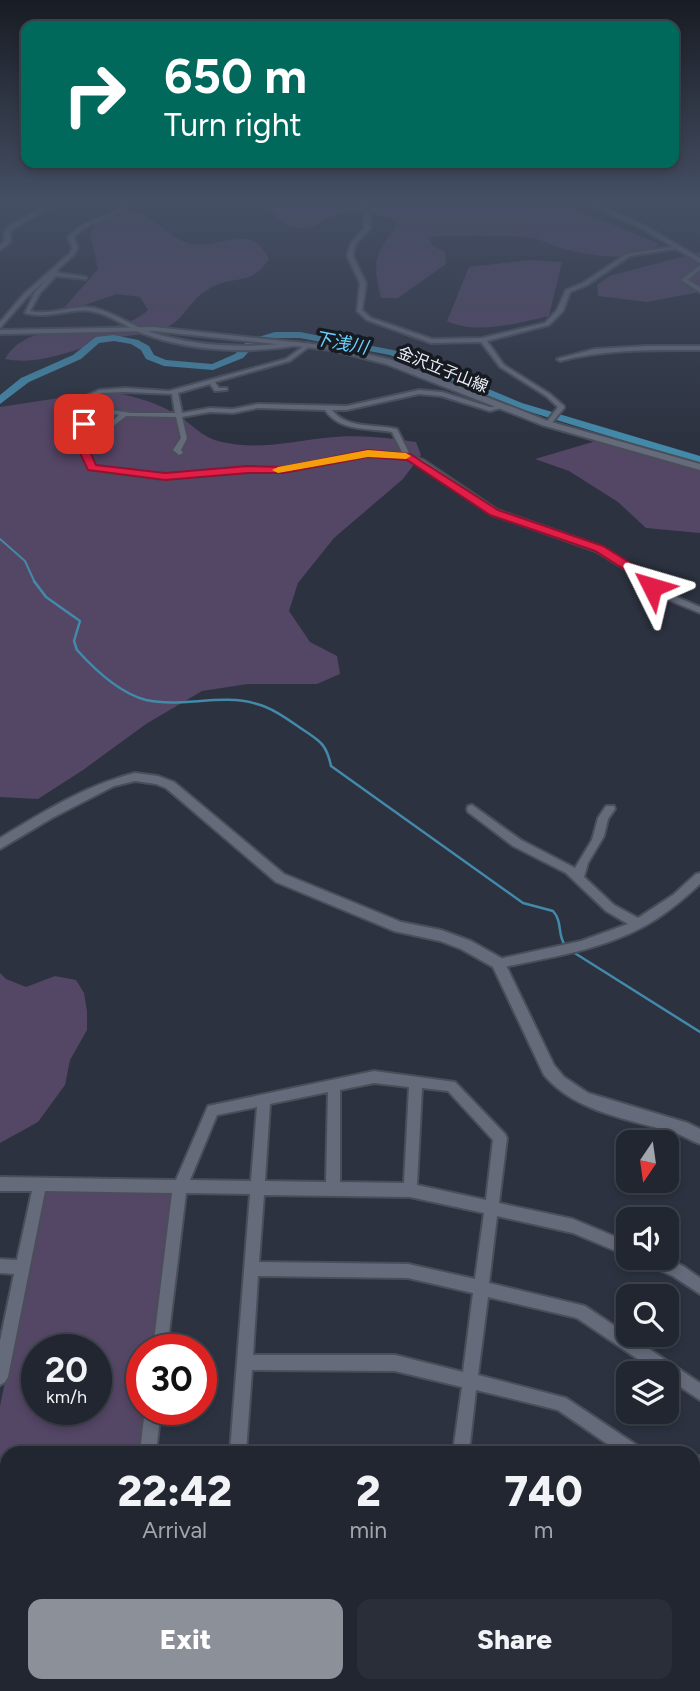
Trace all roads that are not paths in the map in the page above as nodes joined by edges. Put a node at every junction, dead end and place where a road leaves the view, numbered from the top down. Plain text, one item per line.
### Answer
1 (45, 280) edge
2 (54, 280) edge
3 (361, 280) edge
4 (591, 280) edge
5 (684, 280) edge
6 (700, 290) edge
7 (0, 326) edge
8 (137, 328) junction
9 (0, 332) edge
10 (250, 338) joint
11 (482, 340) junction
12 (298, 344) junction
13 (308, 345) junction
14 (700, 348) edge
15 (560, 359) dead end
16 (211, 381) junction
17 (225, 389) dead end
18 (174, 391) junction
19 (94, 394) junction
20 (327, 407) junction
21 (499, 407) junction
22 (123, 415) junction
23 (178, 415) junction
24 (548, 424) junction
25 (93, 440) dead end
26 (179, 453) dead end
27 (407, 456) junction
28 (700, 467) edge
29 (700, 610) edge
30 (472, 809) dead end
31 (610, 810) dead end
32 (0, 844) edge
33 (579, 877) junction
34 (700, 877) edge
35 (638, 924) junction
36 (498, 963) junction
37 (416, 1082) junction
38 (334, 1086) junction
39 (264, 1101) junction
40 (700, 1137) edge
41 (0, 1184) edge
42 (40, 1184) junction
43 (180, 1187) junction
44 (258, 1188) junction
45 (332, 1188) junction
46 (410, 1190) junction
47 (491, 1207) junction
48 (616, 1244) edge
49 (0, 1266) edge
50 (23, 1267) junction
51 (254, 1269) junction
52 (678, 1270) edge
53 (700, 1287) edge
54 (481, 1288) junction
55 (162, 1334) edge
56 (2, 1356) edge
57 (246, 1362) junction
58 (0, 1377) edge
59 (470, 1381) junction
60 (700, 1392) edge
61 (151, 1425) edge
62 (149, 1446) edge
63 (239, 1446) edge
64 (462, 1446) edge
65 (623, 1446) edge

1 - 7 street
2 - 8 street
3 - 11 street
4 - 11 street
5 - 6 street
8 - 9 street, 金沢立子山線
8 - 10 street, 金沢立子山線
8 - 12 street
10 - 12 street, 金沢立子山線
11 - 24 street
12 - 13 street, 金沢立子山線
13 - 16 street
13 - 21 street, 金沢立子山線
14 - 15 street
16 - 17 street
16 - 18 street
18 - 19 street
18 - 23 street
19 - 22 street
19 - 27 street
20 - 21 street
20 - 23 street
20 - 27 street
21 - 24 street, 金沢立子山線
22 - 23 street
22 - 25 street
23 - 26 street
24 - 28 street, 金沢立子山線
27 - 29 street
30 - 33 street
31 - 33 street
32 - 36 street
33 - 35 street
34 - 35 street
35 - 36 street
36 - 40 street
37 - 38 street
37 - 46 street
37 - 47 street
38 - 39 street
38 - 45 street
39 - 43 street
39 - 44 street
41 - 42 street
42 - 43 street
42 - 50 street
43 - 44 street
43 - 55 street
44 - 45 street
44 - 51 street
45 - 46 street
46 - 47 street
47 - 48 street
47 - 54 street
49 - 50 street
50 - 56 street
51 - 54 street
51 - 57 street
52 - 53 street
54 - 59 street
54 - 60 street
56 - 58 street
57 - 59 street
57 - 63 street
59 - 64 street
59 - 65 street
61 - 62 street

